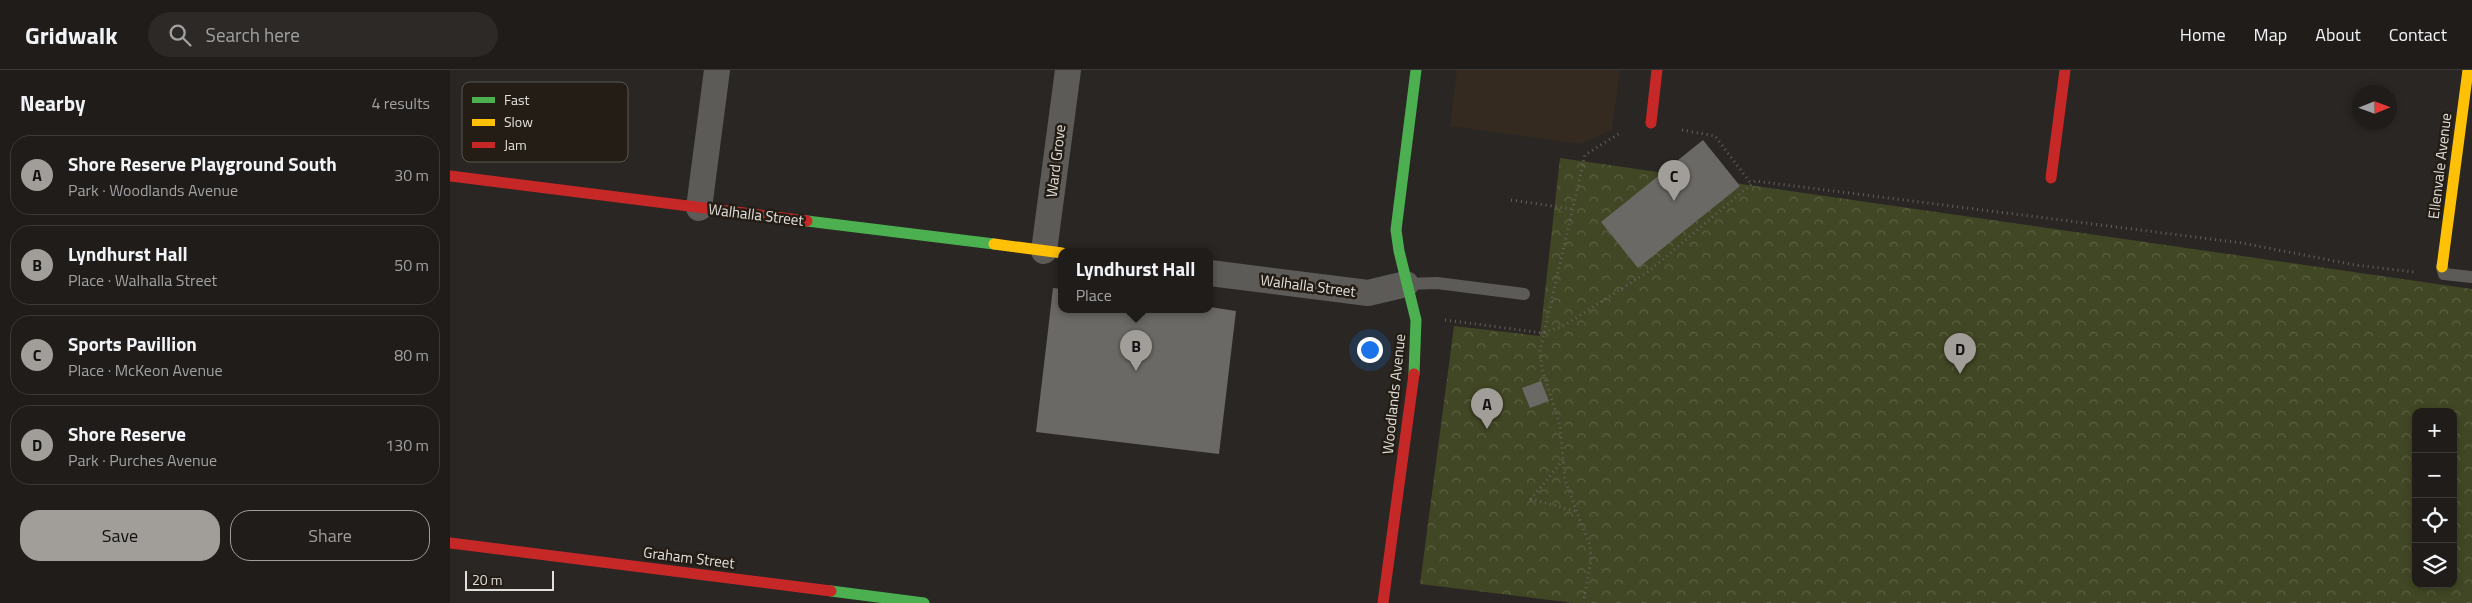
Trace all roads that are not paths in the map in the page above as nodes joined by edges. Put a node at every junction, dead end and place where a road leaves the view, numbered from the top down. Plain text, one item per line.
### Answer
1 (717, 70) edge
2 (1068, 70) edge
3 (1416, 70) edge
4 (1657, 70) edge
5 (2065, 70) edge
6 (2468, 70) edge
7 (1651, 123) dead end
8 (450, 176) edge
9 (2051, 178) dead end
10 (699, 208) junction
11 (1053, 252) edge
12 (2442, 266) joint
13 (1213, 273) edge
14 (2472, 278) edge
15 (1406, 284) junction
16 (1524, 294) dead end
17 (450, 543) edge
18 (924, 603) edge
19 (1383, 603) edge

1 - 10 street
2 - 11 street, Ward Grove
3 - 15 street, Woodlands Avenue
4 - 7 street
5 - 9 street
6 - 12 street, Ellenvale Avenue
8 - 10 street, Walhalla Street
10 - 11 street, Walhalla Street
12 - 14 lane
13 - 15 street, Walhalla Street
15 - 16 lane
15 - 19 street, Woodlands Avenue
17 - 18 street, Graham Street

